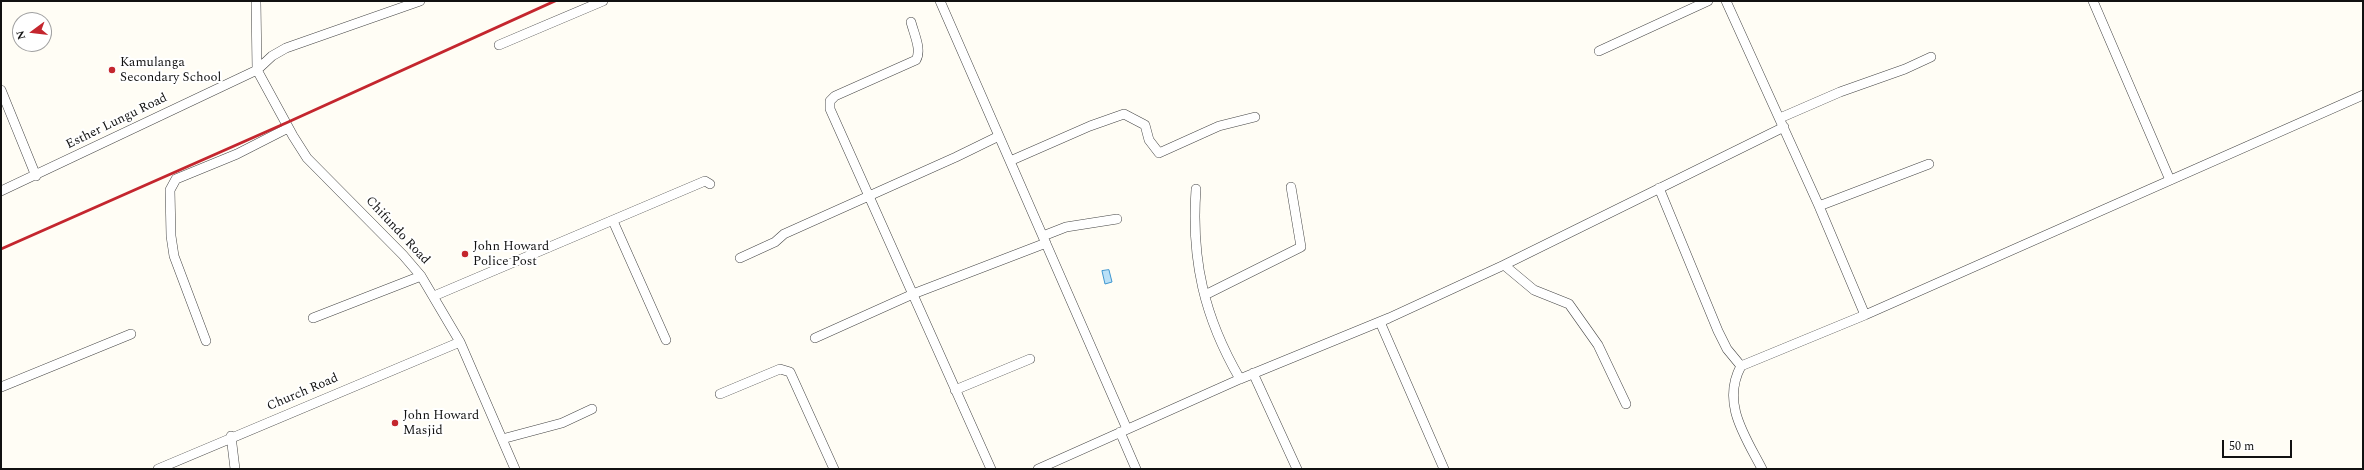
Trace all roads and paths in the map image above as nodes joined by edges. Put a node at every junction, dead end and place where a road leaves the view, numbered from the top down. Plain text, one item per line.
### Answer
1 (256, 1) edge
2 (420, 1) edge
3 (603, 1) edge
4 (940, 1) edge
5 (1708, 1) edge
6 (1726, 1) edge
7 (2093, 1) edge
8 (911, 22) dead end
9 (499, 45) dead end
10 (1599, 51) dead end
11 (1931, 57) dead end
12 (257, 70) junction
13 (1, 90) edge
14 (2363, 95) edge
15 (1255, 117) dead end
16 (1780, 118) junction
17 (1784, 127) junction
18 (288, 128) junction
19 (999, 136) junction
20 (1010, 161) junction
21 (1929, 164) dead end
22 (36, 176) junction
23 (2170, 180) junction
24 (710, 184) dead end
25 (1291, 187) dead end
26 (1659, 188) junction
27 (1196, 189) dead end
28 (1, 191) edge
29 (868, 197) junction
30 (1819, 206) junction
31 (1117, 219) dead end
32 (613, 221) junction
33 (1044, 239) junction
34 (740, 258) dead end
35 (1504, 265) junction
36 (421, 276) junction
37 (913, 294) junction
38 (1205, 295) junction
39 (434, 296) junction
40 (1865, 315) junction
41 (313, 318) dead end
42 (1380, 322) junction
43 (131, 334) dead end
44 (815, 338) dead end
45 (666, 340) dead end
46 (206, 341) dead end
47 (460, 342) junction
48 (1030, 359) dead end
49 (1742, 366) junction
50 (1253, 373) junction
51 (1240, 379) junction
52 (1, 387) edge
53 (955, 390) junction
54 (720, 394) dead end
55 (1626, 404) dead end
56 (592, 409) dead end
57 (1124, 431) junction
58 (231, 436) junction
59 (502, 439) junction
60 (158, 469) edge
61 (235, 469) edge
62 (515, 469) edge
63 (834, 469) edge
64 (991, 469) edge
65 (1038, 469) edge
66 (1136, 469) edge
67 (1297, 469) edge
68 (1444, 469) edge
69 (1762, 469) edge

1 - 12 street
2 - 12 street, Esther Lungu Road
3 - 9 street
4 - 19 street
5 - 10 street
6 - 16 street
7 - 23 street
8 - 29 street
11 - 16 street
12 - 18 street, Chifundo Road
12 - 22 street, Esther Lungu Road
13 - 22 street
14 - 23 street
15 - 20 street
16 - 17 street
17 - 26 street
17 - 30 street
18 - 36 street, Chifundo Road
18 - 46 street
19 - 20 street
19 - 29 street
20 - 33 street
21 - 30 street
22 - 28 street, Esther Lungu Road
23 - 40 street
24 - 32 street
25 - 38 street
26 - 35 street
26 - 49 street
27 - 38 street
29 - 34 street
29 - 37 street
30 - 40 street
31 - 33 street
32 - 39 street
32 - 45 street
33 - 37 street
33 - 57 street
35 - 42 street
35 - 55 street
36 - 39 street, Chifundo Road
36 - 41 street
37 - 44 street
37 - 53 street
38 - 51 street
39 - 47 street, Chifundo Road
40 - 49 street
42 - 50 street
42 - 68 street
43 - 52 street
47 - 58 street, Church Road
47 - 59 street, Chifundo Road
48 - 53 street
49 - 69 street
50 - 51 street
50 - 67 street
51 - 57 street
53 - 64 street
54 - 63 street
56 - 59 street
57 - 65 street
57 - 66 street
58 - 60 street, Church Road
58 - 61 street
59 - 62 street, Chifundo Road

